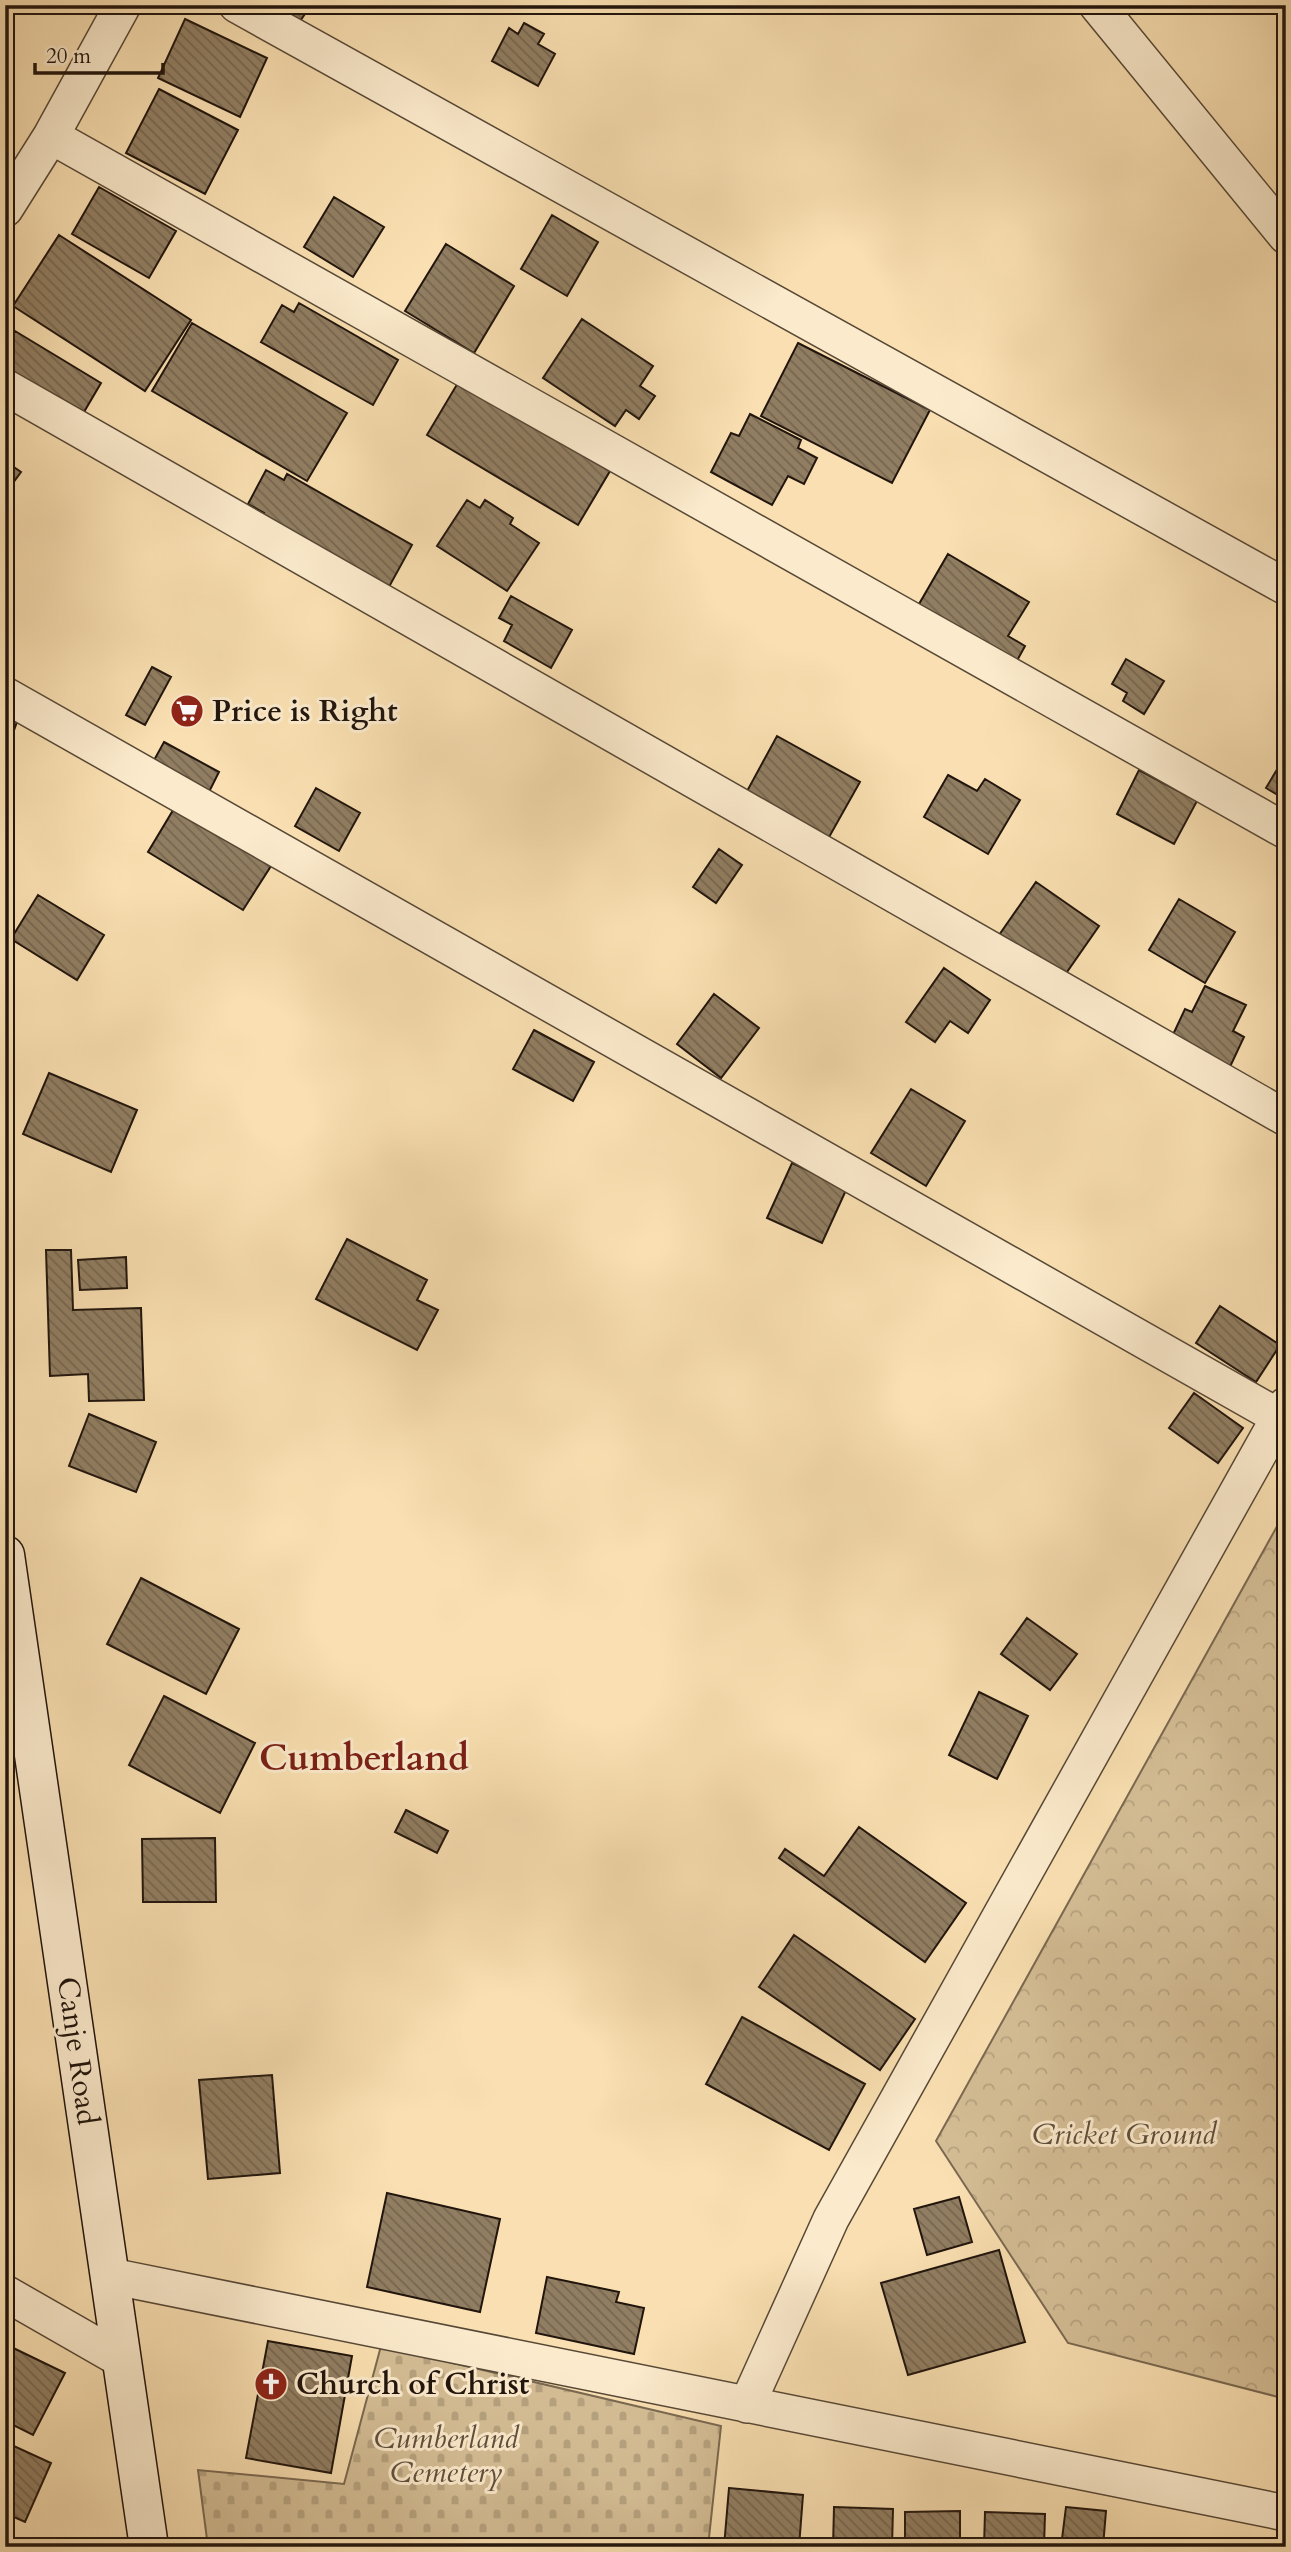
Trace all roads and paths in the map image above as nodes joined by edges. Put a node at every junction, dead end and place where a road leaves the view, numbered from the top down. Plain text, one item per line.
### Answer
1 (123, 5) edge
2 (237, 5) edge
3 (1097, 5) edge
4 (51, 136) junction
5 (5, 209) edge
6 (1286, 236) edge
7 (5, 387) edge
8 (1286, 587) edge
9 (5, 695) edge
10 (1286, 831) edge
11 (1286, 1118) edge
12 (1282, 1411) edge
13 (5, 1555) edge
14 (111, 2276) junction
15 (5, 2293) edge
16 (122, 2360) junction
17 (747, 2405) junction
18 (1286, 2514) edge
19 (149, 2547) edge

1 - 4 street
2 - 8 street
3 - 6 street
4 - 5 street
4 - 10 street
7 - 11 street
9 - 12 street
12 - 17 street
13 - 14 street, Canje Road
14 - 16 street, Canje Road
14 - 17 street
15 - 16 street
16 - 19 street, Canje Road
17 - 18 street

